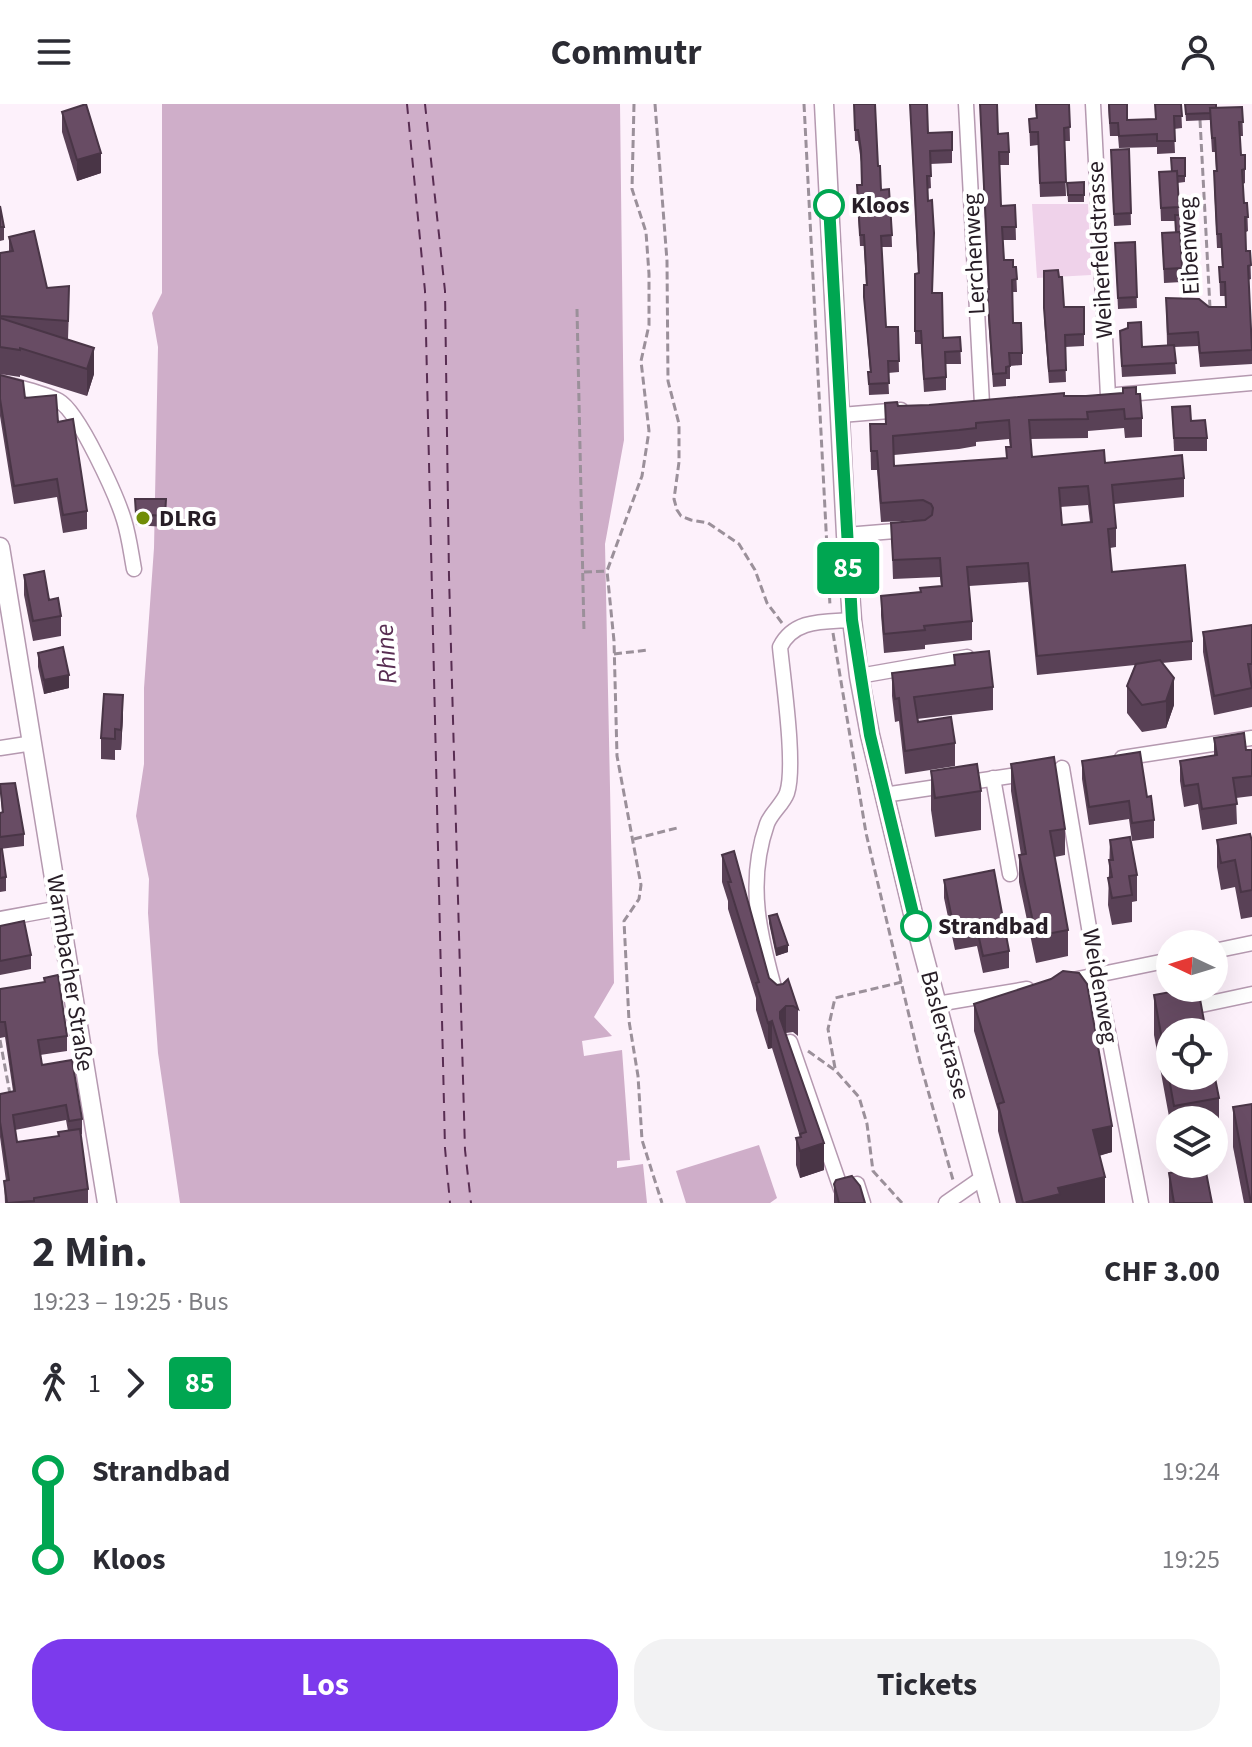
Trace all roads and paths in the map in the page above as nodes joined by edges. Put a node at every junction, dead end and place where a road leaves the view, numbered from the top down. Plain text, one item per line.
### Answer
1 (634, 104) edge
2 (655, 104) edge
3 (824, 104) edge
4 (966, 104) edge
5 (1093, 104) edge
6 (1200, 120) edge
7 (1210, 308) edge
8 (577, 309) dead end
9 (0, 382) edge
10 (1252, 383) edge
11 (1108, 396) junction
12 (1092, 397) edge
13 (998, 403) edge
14 (923, 409) edge
15 (841, 415) junction
16 (923, 529) edge
17 (846, 535) junction
18 (0, 547) edge
19 (134, 569) dead end
20 (607, 571) junction
21 (584, 572) junction
22 (852, 620) junction
23 (584, 632) dead end
24 (787, 633) junction
25 (648, 650) dead end
26 (614, 654) junction
27 (967, 657) edge
28 (859, 676) junction
29 (1252, 738) edge
30 (33, 743) junction
31 (0, 748) edge
32 (1110, 760) edge
33 (1078, 765) dead end
34 (1062, 768) junction
35 (993, 778) junction
36 (884, 795) junction
37 (677, 828) dead end
38 (634, 839) junction
39 (1010, 874) dead end
40 (60, 908) junction
41 (0, 919) edge
42 (1252, 943) edge
43 (1228, 948) edge
44 (1156, 963) edge
45 (1097, 975) junction
46 (902, 982) dead end
47 (1252, 994) edge
48 (1228, 999) edge
49 (779, 1002) edge
50 (937, 1004) junction
51 (0, 1038) edge
52 (792, 1044) joint
53 (836, 1071) junction
54 (12, 1102) edge
55 (982, 1178) junction
56 (107, 1203) edge
57 (662, 1203) edge
58 (863, 1203) edge
59 (902, 1203) edge
60 (946, 1203) edge
61 (990, 1203) edge
62 (1141, 1203) edge

1 - 20 path
2 - 24 path
3 - 15 main road, Baslerstrasse
4 - 13 street, Lerchenweg
5 - 11 street, Weiherfeldstrasse
6 - 7 path, Eibenweg
8 - 21 path
9 - 19 street
10 - 11 street
11 - 12 street
14 - 15 street
15 - 17 main road, Baslerstrasse
16 - 17 street
17 - 22 main road, Baslerstrasse
18 - 30 main road, Warmbacher Straße
20 - 21 path
20 - 26 path
21 - 23 path
22 - 24 street
22 - 28 main road, Baslerstrasse
24 - 49 street
25 - 26 path
26 - 38 path
27 - 28 street
28 - 36 main road, Baslerstrasse
29 - 32 street
30 - 31 street
30 - 40 main road, Warmbacher Straße
33 - 34 street
34 - 35 street
34 - 45 street, Weidenweg
35 - 36 street
35 - 39 street
36 - 50 main road, Baslerstrasse
37 - 38 path
38 - 57 path
40 - 41 street
40 - 56 main road, Warmbacher Straße
42 - 43 street
44 - 45 street
45 - 50 street
45 - 62 street, Weidenweg
46 - 53 path
47 - 48 street
50 - 55 main road, Baslerstrasse
51 - 54 path
52 - 53 path
52 - 58 street
53 - 59 path
55 - 60 street
55 - 61 main road, Baslerstrasse

